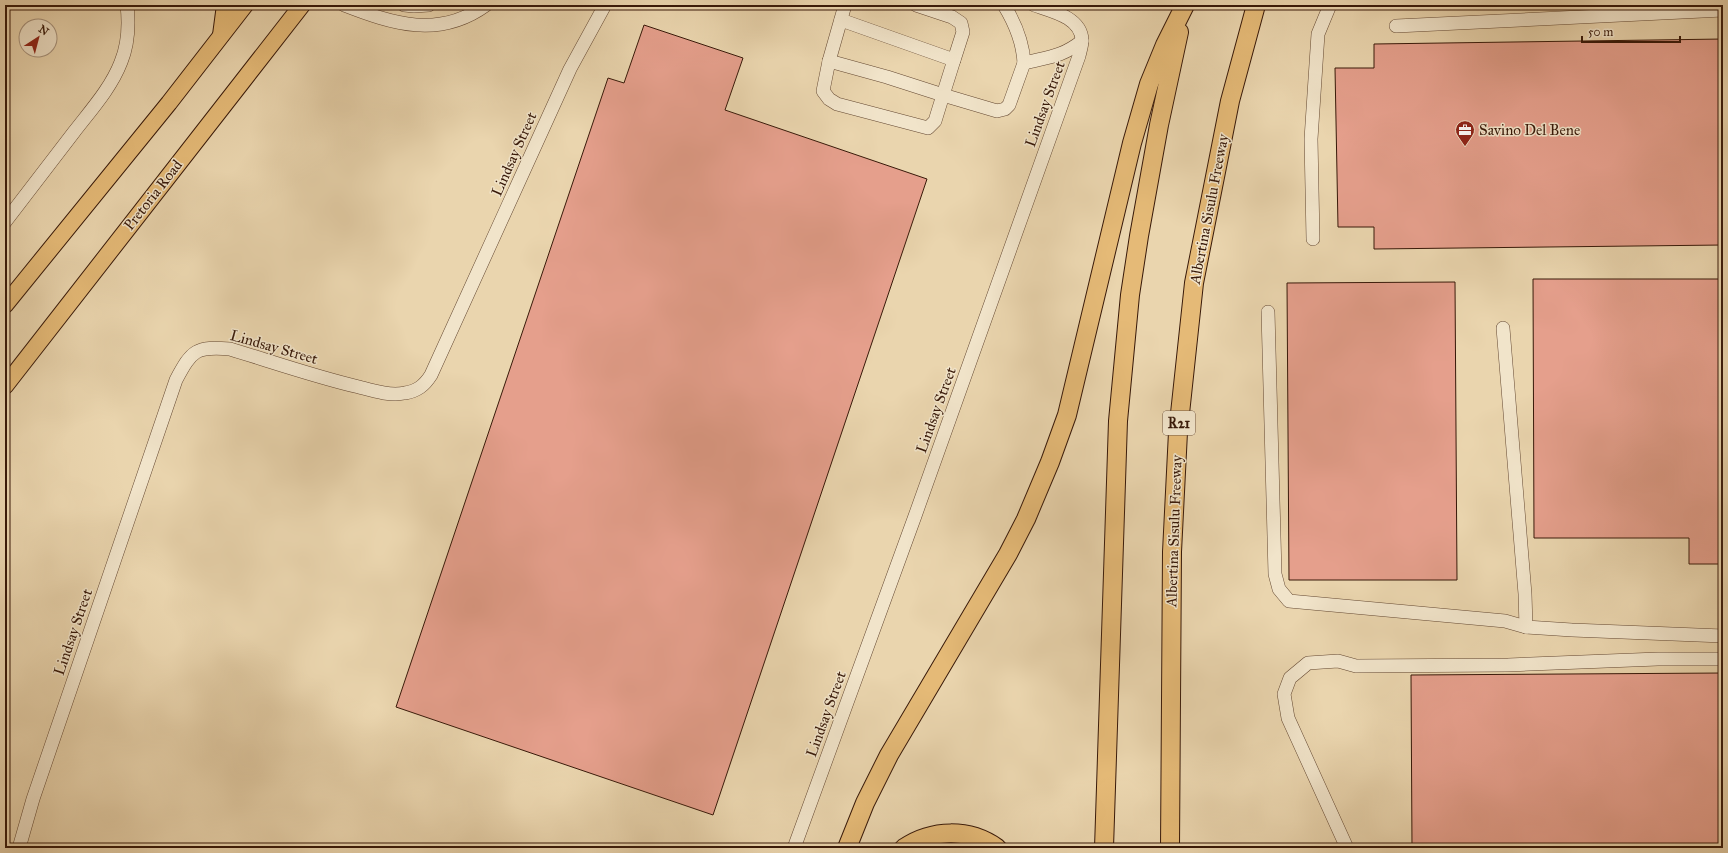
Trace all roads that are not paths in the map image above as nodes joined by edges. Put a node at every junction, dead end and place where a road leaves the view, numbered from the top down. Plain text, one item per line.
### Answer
1 (127, 5) edge
2 (225, 5) edge
3 (245, 5) edge
4 (302, 5) edge
5 (344, 5) edge
6 (404, 5) edge
7 (429, 5) edge
8 (486, 5) edge
9 (606, 5) edge
10 (845, 5) edge
11 (916, 5) edge
12 (1004, 5) edge
13 (1034, 5) edge
14 (1185, 5) edge
15 (1256, 5) edge
16 (1330, 5) edge
17 (1723, 10) edge
18 (841, 20) junction
19 (1396, 26) dead end
20 (221, 36) junction
21 (1082, 41) junction
22 (954, 60) junction
23 (829, 61) junction
24 (1024, 63) junction
25 (944, 95) junction
26 (5, 222) edge
27 (1313, 240) dead end
28 (5, 305) edge
29 (1268, 312) dead end
30 (1503, 328) dead end
31 (5, 386) edge
32 (1526, 627) junction
33 (1723, 636) edge
34 (1723, 659) edge
35 (19, 848) edge
36 (794, 848) edge
37 (847, 848) edge
38 (904, 848) edge
39 (997, 848) edge
40 (1104, 848) edge
41 (1170, 848) edge
42 (1347, 848) edge

1 - 26 lane
2 - 20 main road
3 - 20 main road
4 - 31 main road, Pretoria Road
5 - 8 lane
6 - 7 lane
9 - 35 lane, Lindsay Street
10 - 18 lane
11 - 22 lane
12 - 24 lane
13 - 21 lane
14 - 37 highway
14 - 40 highway
15 - 41 highway, Albertina Sisulu Freeway / R21
16 - 27 lane
17 - 19 lane
18 - 22 lane
18 - 23 lane
20 - 28 main road
21 - 24 lane
21 - 36 lane, Lindsay Street
22 - 25 lane
23 - 25 lane
23 - 25 lane
24 - 25 lane
29 - 32 lane
30 - 32 lane
32 - 33 lane
34 - 42 lane
38 - 39 highway

